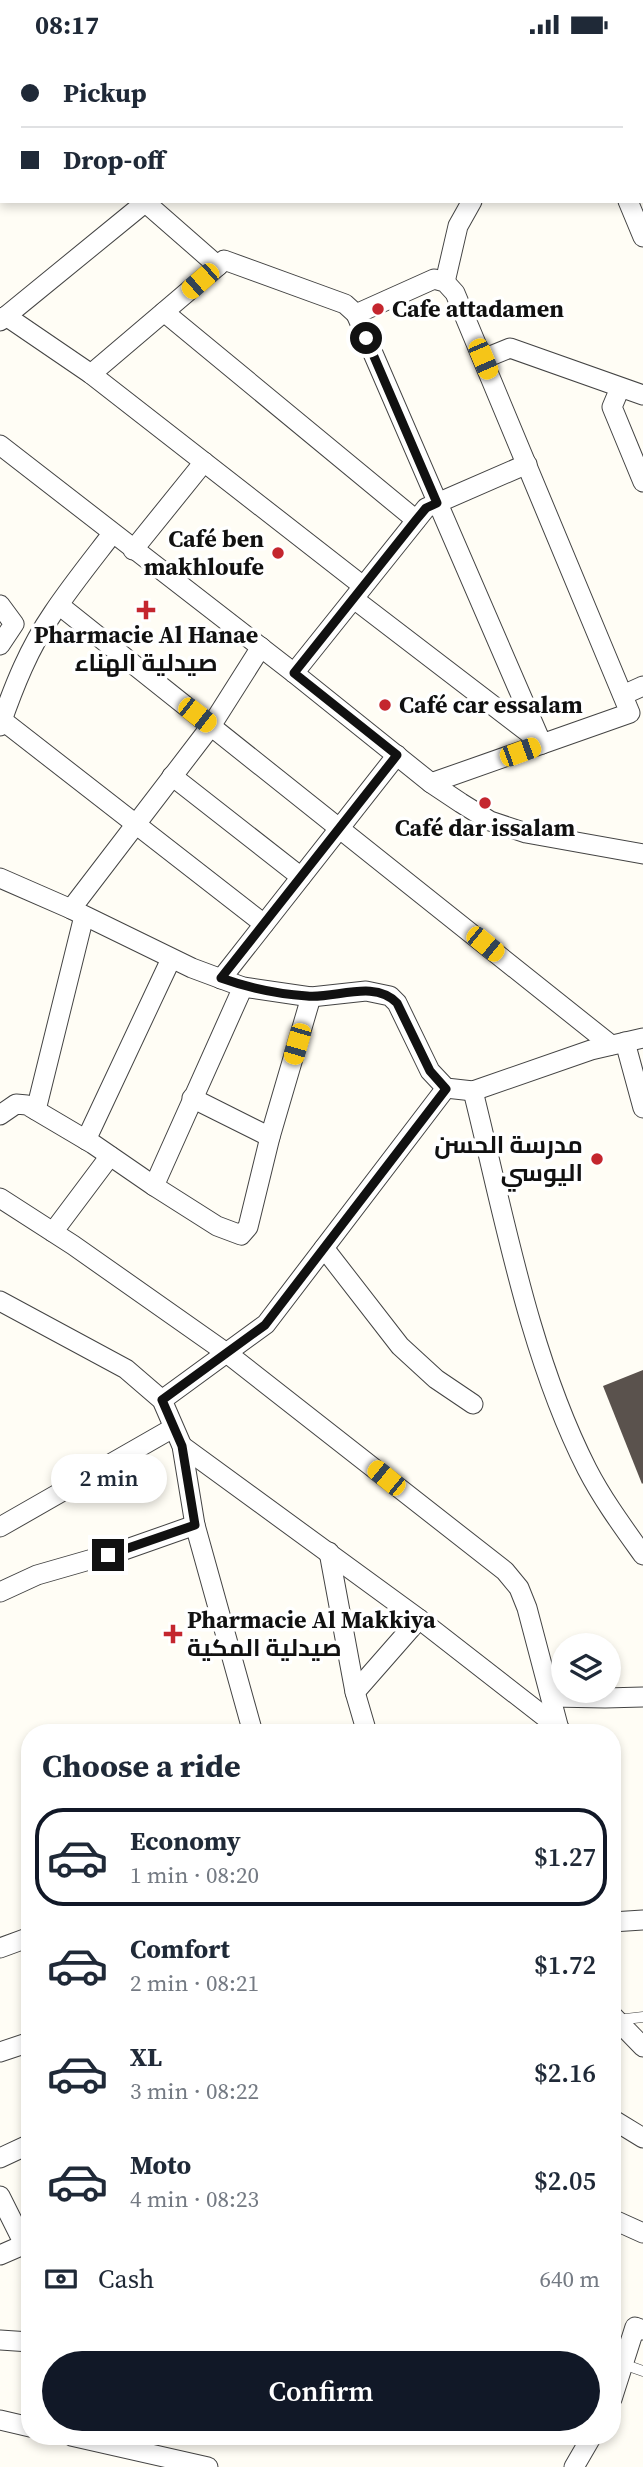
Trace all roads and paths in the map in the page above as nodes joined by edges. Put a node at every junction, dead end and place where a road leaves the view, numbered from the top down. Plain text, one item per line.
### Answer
1 (146, 203) edge
2 (148, 203) edge
3 (471, 203) edge
4 (629, 203) edge
5 (643, 237) edge
6 (218, 266) junction
7 (445, 282) junction
8 (164, 312) junction
9 (356, 314) junction
10 (3, 319) edge
11 (483, 359) junction
12 (92, 374) junction
13 (620, 388) junction
14 (643, 395) edge
15 (4, 454) edge
16 (204, 462) junction
17 (527, 464) junction
18 (643, 482) edge
19 (437, 503) junction
20 (416, 520) junction
21 (112, 534) junction
22 (133, 550) junction
23 (359, 593) junction
24 (0, 605) edge
25 (59, 605) junction
26 (0, 645) edge
27 (261, 647) junction
28 (294, 673) junction
29 (643, 686) edge
30 (622, 695) junction
31 (1, 723) edge
32 (211, 726) junction
33 (542, 744) junction
34 (397, 755) junction
35 (172, 776) junction
36 (431, 783) junction
37 (137, 824) junction
38 (340, 827) junction
39 (643, 854) edge
40 (301, 877) junction
41 (0, 878) edge
42 (77, 912) junction
43 (264, 924) junction
44 (171, 959) junction
45 (221, 978) junction
46 (243, 986) junction
47 (311, 997) junction
48 (626, 1042) edge
49 (446, 1089) junction
50 (473, 1091) junction
51 (192, 1098) junction
52 (643, 1108) edge
53 (36, 1110) junction
54 (0, 1115) edge
55 (270, 1137) junction
56 (86, 1140) junction
57 (110, 1156) junction
58 (154, 1186) junction
59 (0, 1198) edge
60 (53, 1232) junction
61 (324, 1248) junction
62 (0, 1301) edge
63 (228, 1354) junction
64 (162, 1400) junction
65 (473, 1404) dead end
66 (173, 1428) junction
67 (182, 1446) junction
68 (195, 1525) junction
69 (0, 1527) edge
70 (328, 1552) junction
71 (643, 1555) edge
72 (0, 1592) edge
73 (419, 1619) junction
74 (355, 1692) junction
75 (551, 1697) edge
76 (643, 1697) edge
77 (621, 1698) edge
78 (552, 1703) edge
79 (250, 1724) edge
80 (364, 1724) edge
81 (551, 1724) edge
82 (558, 1724) edge
83 (643, 1920) edge
84 (621, 1921) edge
85 (21, 1940) edge
86 (0, 1948) edge
87 (621, 2017) edge
88 (643, 2017) edge
89 (621, 2023) edge
90 (21, 2045) edge
91 (643, 2047) edge
92 (0, 2052) edge
93 (621, 2125) edge
94 (643, 2138) edge
95 (21, 2148) edge
96 (0, 2158) edge
97 (0, 2196) edge
98 (621, 2223) edge
99 (21, 2233) edge
100 (643, 2233) edge
101 (21, 2246) edge
102 (0, 2255) edge
103 (643, 2330) edge
104 (0, 2340) edge
105 (21, 2341) edge
106 (621, 2353) edge
107 (621, 2356) edge
108 (643, 2371) edge
109 (0, 2420) edge
110 (21, 2425) edge
111 (111, 2445) edge
112 (587, 2445) edge
113 (208, 2467) edge
114 (574, 2467) edge

1 - 10 street
2 - 6 street
3 - 7 street
4 - 5 street
6 - 8 street
6 - 9 street
7 - 9 street
7 - 11 street
8 - 12 street
8 - 20 street
9 - 19 street
10 - 12 street
11 - 13 street
11 - 17 street
12 - 16 street
13 - 14 street
13 - 18 street
15 - 21 street
16 - 22 street
16 - 23 street
17 - 19 street
17 - 30 street
19 - 20 street
19 - 33 street
20 - 23 street
21 - 22 street
21 - 25 street
22 - 27 street
23 - 28 street
23 - 33 street
24 - 26 street
25 - 31 street
25 - 32 street
27 - 28 street
27 - 32 street
28 - 34 street
29 - 30 street
30 - 33 street
31 - 37 street
32 - 35 street
32 - 38 street
33 - 36 street
34 - 36 street
34 - 38 street
35 - 37 street
35 - 40 street
36 - 39 street
37 - 42 street
37 - 43 street
38 - 40 street
38 - 48 street
40 - 43 street
41 - 42 street
42 - 44 street
42 - 53 street
43 - 45 street
44 - 45 street
44 - 56 street
45 - 46 street
46 - 47 street
46 - 51 street
47 - 49 street
47 - 55 street
48 - 50 street
48 - 52 street
49 - 50 street
49 - 61 street
50 - 71 street
51 - 55 street
51 - 58 street
53 - 54 street
53 - 56 street
55 - 58 street
56 - 57 street
57 - 58 street
57 - 60 street
59 - 60 street
60 - 63 street
61 - 63 street
61 - 65 street
62 - 64 street
63 - 64 street
63 - 75 street
64 - 66 street
66 - 67 street
66 - 69 street
67 - 68 street
67 - 70 street
68 - 72 street
68 - 79 street
70 - 73 street
70 - 74 street
73 - 74 street
73 - 81 street
74 - 80 street
76 - 77 street
78 - 82 street
83 - 84 street
85 - 86 street
87 - 88 lane
89 - 91 street
90 - 92 street
93 - 94 street
95 - 96 street
97 - 99 street
98 - 100 street
101 - 102 street
103 - 106 street
104 - 105 street
107 - 108 lane
109 - 110 street
111 - 113 street
112 - 114 street

